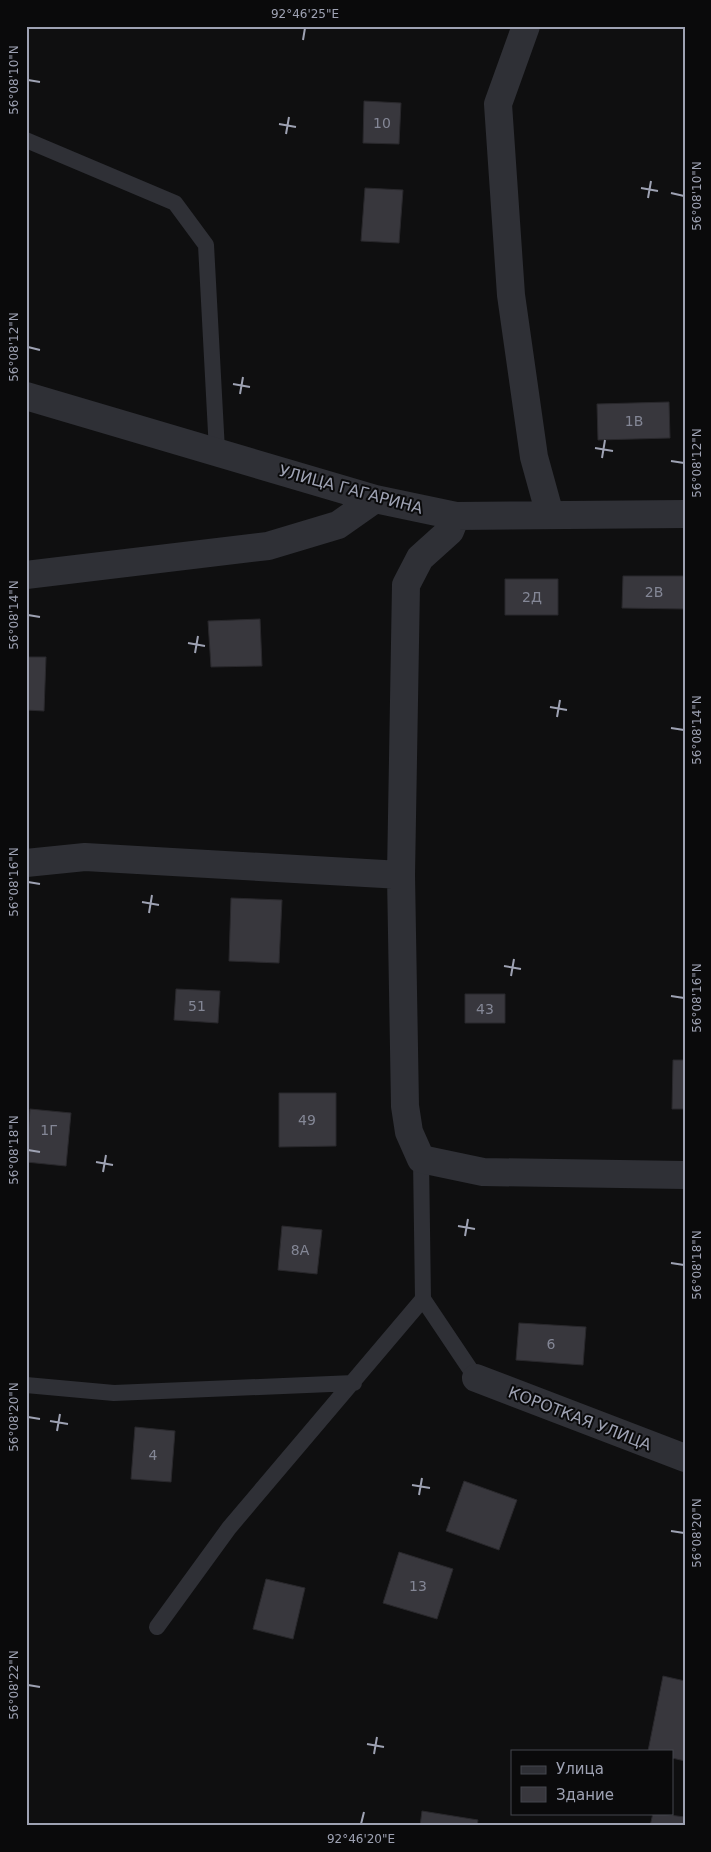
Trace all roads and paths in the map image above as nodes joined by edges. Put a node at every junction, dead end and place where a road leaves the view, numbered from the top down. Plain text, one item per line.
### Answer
1 (526, 26) edge
2 (26, 140) edge
3 (26, 396) edge
4 (217, 451) junction
5 (375, 499) junction
6 (685, 514) edge
7 (550, 515) junction
8 (456, 516) junction
9 (26, 575) edge
10 (26, 863) edge
11 (401, 874) junction
12 (421, 1159) junction
13 (685, 1175) edge
14 (423, 1299) junction
15 (476, 1378) joint
16 (354, 1383) junction
17 (26, 1385) edge
18 (685, 1458) edge
19 (156, 1627) dead end

1 - 7 street
2 - 4 lane
3 - 4 street, УЛИЦА ГАГАРИНА
4 - 5 street, УЛИЦА ГАГАРИНА
5 - 8 street, УЛИЦА ГАГАРИНА
5 - 9 street
6 - 7 street, УЛИЦА ГАГАРИНА
7 - 8 street, УЛИЦА ГАГАРИНА
8 - 11 street
10 - 11 street
11 - 12 street
12 - 13 street
12 - 14 lane
14 - 15 lane
14 - 16 lane
15 - 18 street, КОРОТКАЯ УЛИЦА
16 - 17 lane
16 - 19 lane

